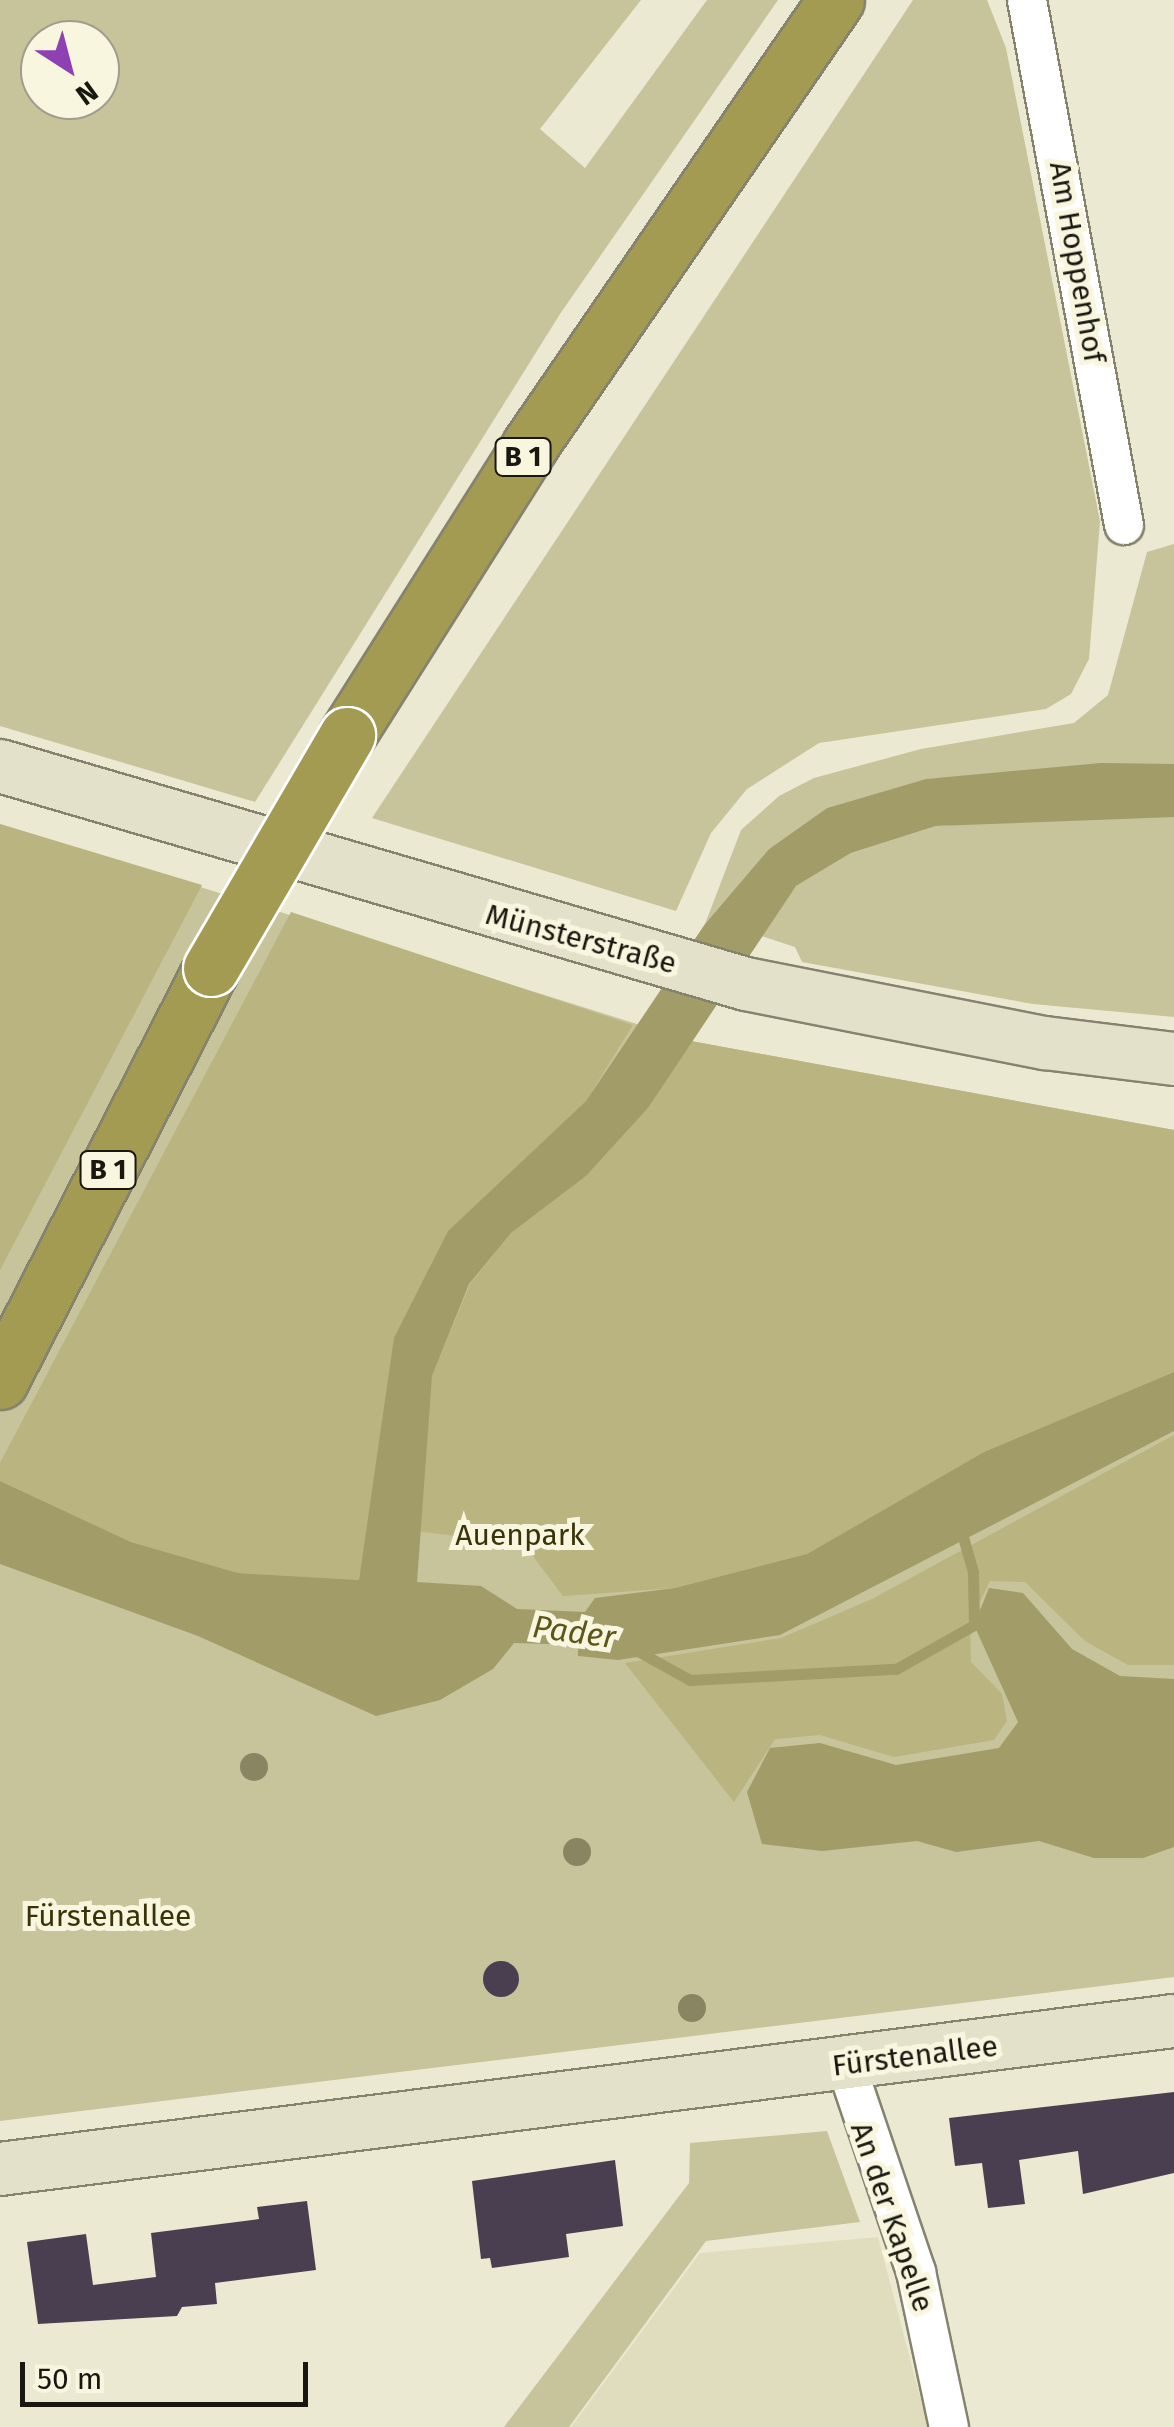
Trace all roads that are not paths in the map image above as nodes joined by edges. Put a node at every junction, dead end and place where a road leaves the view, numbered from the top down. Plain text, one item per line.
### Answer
1 (836, 0) edge
2 (1026, 0) edge
3 (1124, 525) dead end
4 (0, 766) edge
5 (1174, 1059) edge
6 (2, 1376) edge
7 (1174, 2021) edge
8 (846, 2066) junction
9 (0, 2169) edge
10 (949, 2427) edge

1 - 6 highway, B 1, bridge
2 - 3 street, Am Hoppenhof
4 - 5 main road, Münsterstraße
7 - 8 main road, Fürstenallee
8 - 9 main road, Fürstenallee
8 - 10 street, An der Kapelle

